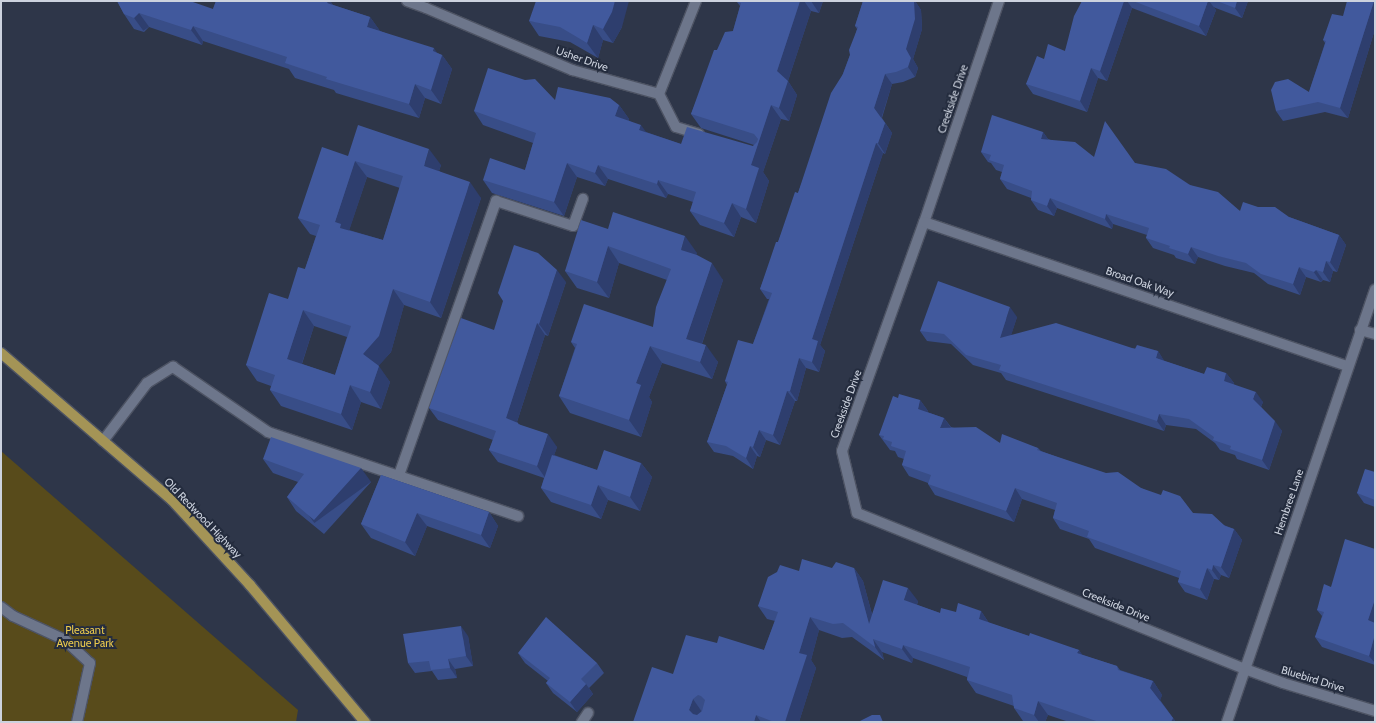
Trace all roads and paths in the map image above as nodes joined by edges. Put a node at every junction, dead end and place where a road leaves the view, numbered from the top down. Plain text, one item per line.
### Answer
1 (407, 1) edge
2 (696, 1) edge
3 (999, 1) edge
4 (659, 94) junction
5 (711, 138) edge
6 (583, 200) dead end
7 (924, 222) junction
8 (1375, 290) edge
9 (1360, 330) junction
10 (1375, 334) edge
11 (1, 353) edge
12 (1348, 366) junction
13 (103, 441) junction
14 (399, 475) junction
15 (518, 516) dead end
16 (1, 607) edge
17 (1245, 669) junction
18 (1375, 711) edge
19 (588, 713) dead end
20 (77, 722) edge
21 (365, 722) edge
22 (582, 722) edge
23 (1227, 722) edge

1 - 4 street, Usher Drive
2 - 4 street
3 - 7 street, Creekside Drive
4 - 5 street
6 - 14 street
7 - 12 street, Broad Oak Way
7 - 17 street, Creekside Drive
8 - 9 street, Hembree Lane
9 - 10 street
9 - 12 street, Hembree Lane
11 - 13 main road, Old Redwood Highway
12 - 17 street, Hembree Lane
13 - 14 street
13 - 21 main road, Old Redwood Highway
14 - 15 street
16 - 20 street
17 - 18 street, Bluebird Drive
17 - 23 street, Hembree Lane
19 - 22 street

